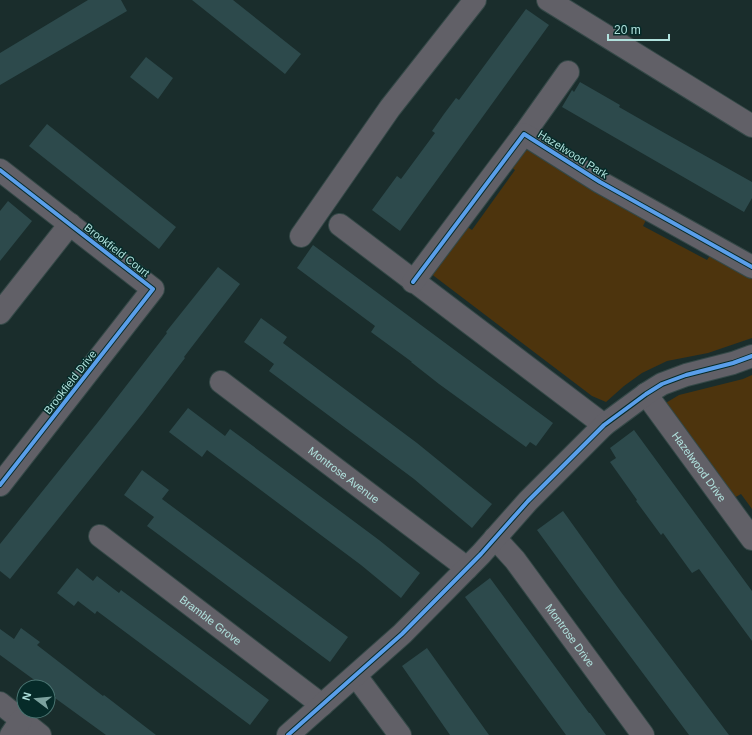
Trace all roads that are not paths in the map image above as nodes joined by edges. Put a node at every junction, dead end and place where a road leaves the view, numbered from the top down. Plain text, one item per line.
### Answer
1 (475, 0) edge
2 (548, 0) edge
3 (568, 72) dead end
4 (752, 126) edge
5 (524, 134) junction
6 (0, 170) edge
7 (70, 224) junction
8 (340, 225) dead end
9 (300, 236) dead end
10 (752, 267) edge
11 (414, 282) junction
12 (153, 290) joint
13 (0, 313) edge
14 (752, 356) edge
15 (220, 382) dead end
16 (646, 394) junction
17 (604, 425) junction
18 (4, 471) edge
19 (100, 536) dead end
20 (495, 538) junction
21 (752, 539) edge
22 (467, 568) junction
23 (356, 676) junction
24 (0, 703) edge
25 (322, 705) junction
26 (16, 728) edge
27 (40, 735) edge
28 (288, 735) edge
29 (400, 735) edge
30 (643, 735) edge

1 - 9 street
2 - 4 street
3 - 5 street, Hazelwood Park
5 - 10 street, Hazelwood Park
5 - 11 street, Hazelwood Park
6 - 7 street
7 - 12 street, Brookfield Court
7 - 13 street, Brookfield Court
8 - 11 street
11 - 17 street
12 - 18 street, Brookfield Drive
14 - 16 street
15 - 22 street, Montrose Avenue
16 - 17 street
16 - 21 street, Hazelwood Drive
17 - 20 street
19 - 25 street, Bramble Grove
20 - 22 street
20 - 30 street, Montrose Drive
22 - 23 street
23 - 25 street
23 - 29 street
24 - 26 street
25 - 28 street
26 - 27 street

